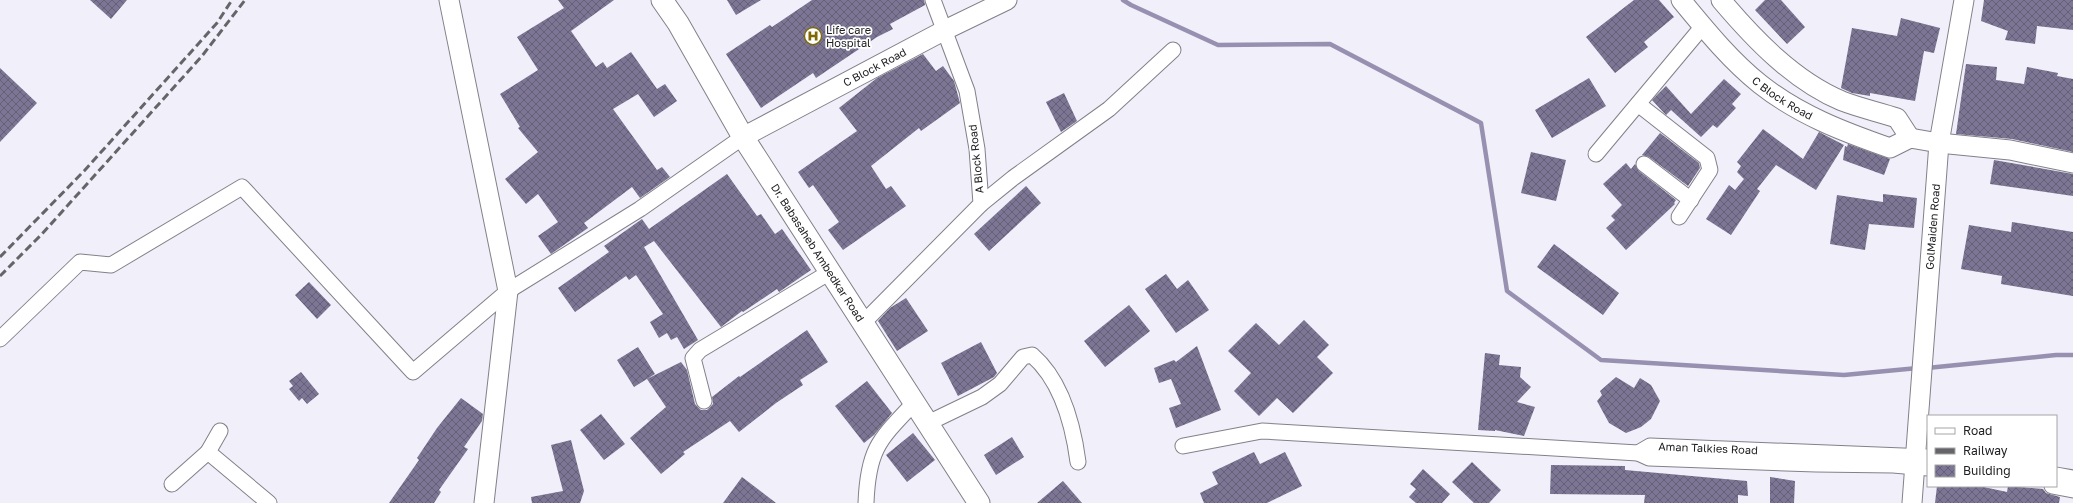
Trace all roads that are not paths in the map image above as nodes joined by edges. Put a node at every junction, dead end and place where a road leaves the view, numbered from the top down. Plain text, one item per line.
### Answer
1 (448, 0) edge
2 (662, 0) edge
3 (674, 0) edge
4 (933, 0) edge
5 (1007, 0) edge
6 (1721, 0) edge
7 (1964, 0) edge
8 (1687, 2) edge
9 (1733, 14) junction
10 (945, 30) junction
11 (1707, 30) junction
12 (1173, 50) dead end
13 (1836, 98) junction
14 (1638, 104) junction
15 (1826, 124) junction
16 (749, 134) junction
17 (1910, 138) junction
18 (1939, 143) junction
19 (1596, 154) dead end
20 (2073, 163) edge
21 (1644, 164) dead end
22 (1691, 200) junction
23 (981, 204) junction
24 (1679, 217) dead end
25 (830, 272) junction
26 (508, 291) junction
27 (867, 319) junction
28 (0, 339) edge
29 (704, 401) dead end
30 (914, 403) junction
31 (933, 421) junction
32 (220, 431) dead end
33 (1183, 446) dead end
34 (208, 452) junction
35 (1922, 461) edge
36 (1078, 462) dead end
37 (2057, 475) edge
38 (2073, 478) edge
39 (172, 484) dead end
40 (2057, 487) edge
41 (2073, 490) edge
42 (269, 503) edge
43 (484, 503) edge
44 (866, 503) edge
45 (979, 503) edge
46 (990, 503) edge
47 (1912, 503) edge

1 - 26 street
2 - 16 main road, Dr. Babasaheb Ambedkar Road
3 - 16 main road, Dr. Babasaheb Ambedkar Road
4 - 10 street, A Block Road
5 - 10 street, C Block Road
6 - 9 street
7 - 18 street, GolMaiden Road
8 - 11 street, C Block Road
9 - 11 street
9 - 13 street
10 - 16 street, C Block Road
10 - 23 street, A Block Road
11 - 14 street
11 - 15 street, C Block Road
12 - 23 street
13 - 15 street
13 - 17 street
14 - 19 street
14 - 22 street
15 - 17 street, C Block Road
16 - 25 main road, Dr. Babasaheb Ambedkar Road
16 - 26 street
16 - 27 main road, Dr. Babasaheb Ambedkar Road
17 - 18 street
18 - 20 street
18 - 35 street, GolMaiden Road
21 - 22 street
22 - 24 street
23 - 27 street, A Block Road
25 - 27 main road, Dr. Babasaheb Ambedkar Road
25 - 29 street
26 - 28 street
26 - 43 street
27 - 30 main road, Dr. Babasaheb Ambedkar Road
27 - 31 main road, Dr. Babasaheb Ambedkar Road
30 - 31 main road, Dr. Babasaheb Ambedkar Road
30 - 44 street
31 - 36 street
31 - 45 main road, Dr. Babasaheb Ambedkar Road
31 - 46 main road, Dr. Babasaheb Ambedkar Road
32 - 34 street
33 - 35 street, Aman Talkies Road
34 - 39 street
34 - 42 street
35 - 47 street, GolMaiden Road
37 - 38 street
40 - 41 street

